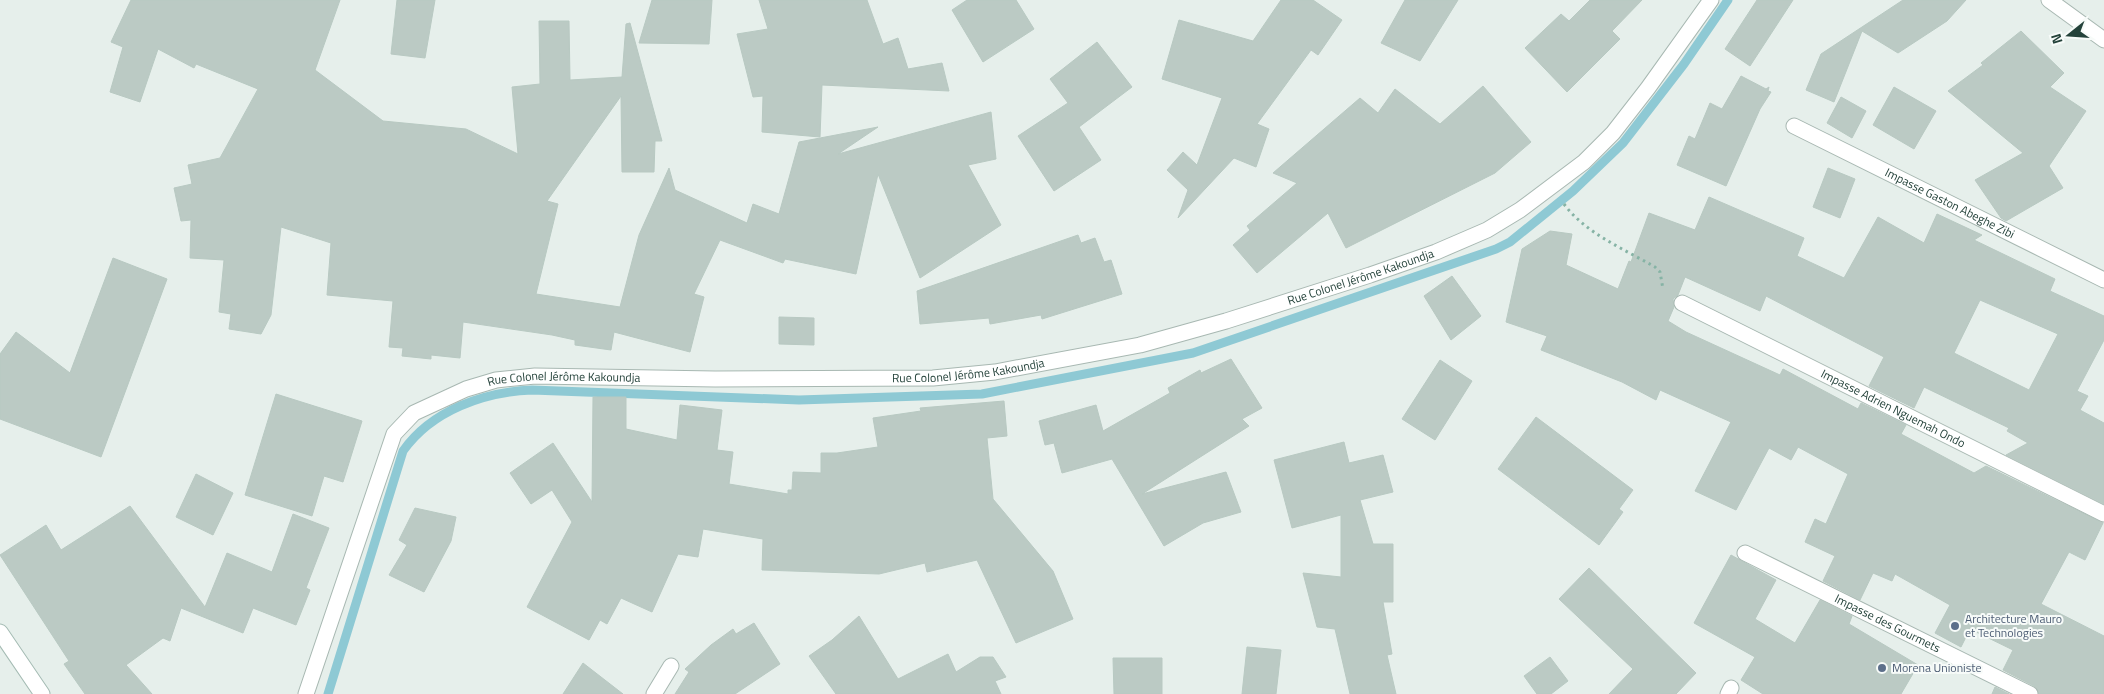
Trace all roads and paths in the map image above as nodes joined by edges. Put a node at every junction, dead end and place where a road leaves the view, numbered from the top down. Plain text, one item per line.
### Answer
1 (1711, 0) edge
2 (2049, 0) edge
3 (2104, 40) edge
4 (1794, 126) dead end
5 (1568, 209) dead end
6 (2104, 280) edge
7 (1682, 303) joint
8 (2104, 514) edge
9 (1745, 553) dead end
10 (0, 632) edge
11 (671, 666) dead end
12 (42, 694) edge
13 (306, 694) edge
14 (654, 694) edge
15 (2030, 694) edge

1 - 13 street, Rue Colonel Jérôme Kakoundja
2 - 3 street
4 - 6 street, Impasse Gaston Abeghe Zibi
5 - 7 path
7 - 8 street, Impasse Adrien Nguemah Ondo
9 - 15 street, Impasse des Gourmets
10 - 12 street
11 - 14 street

